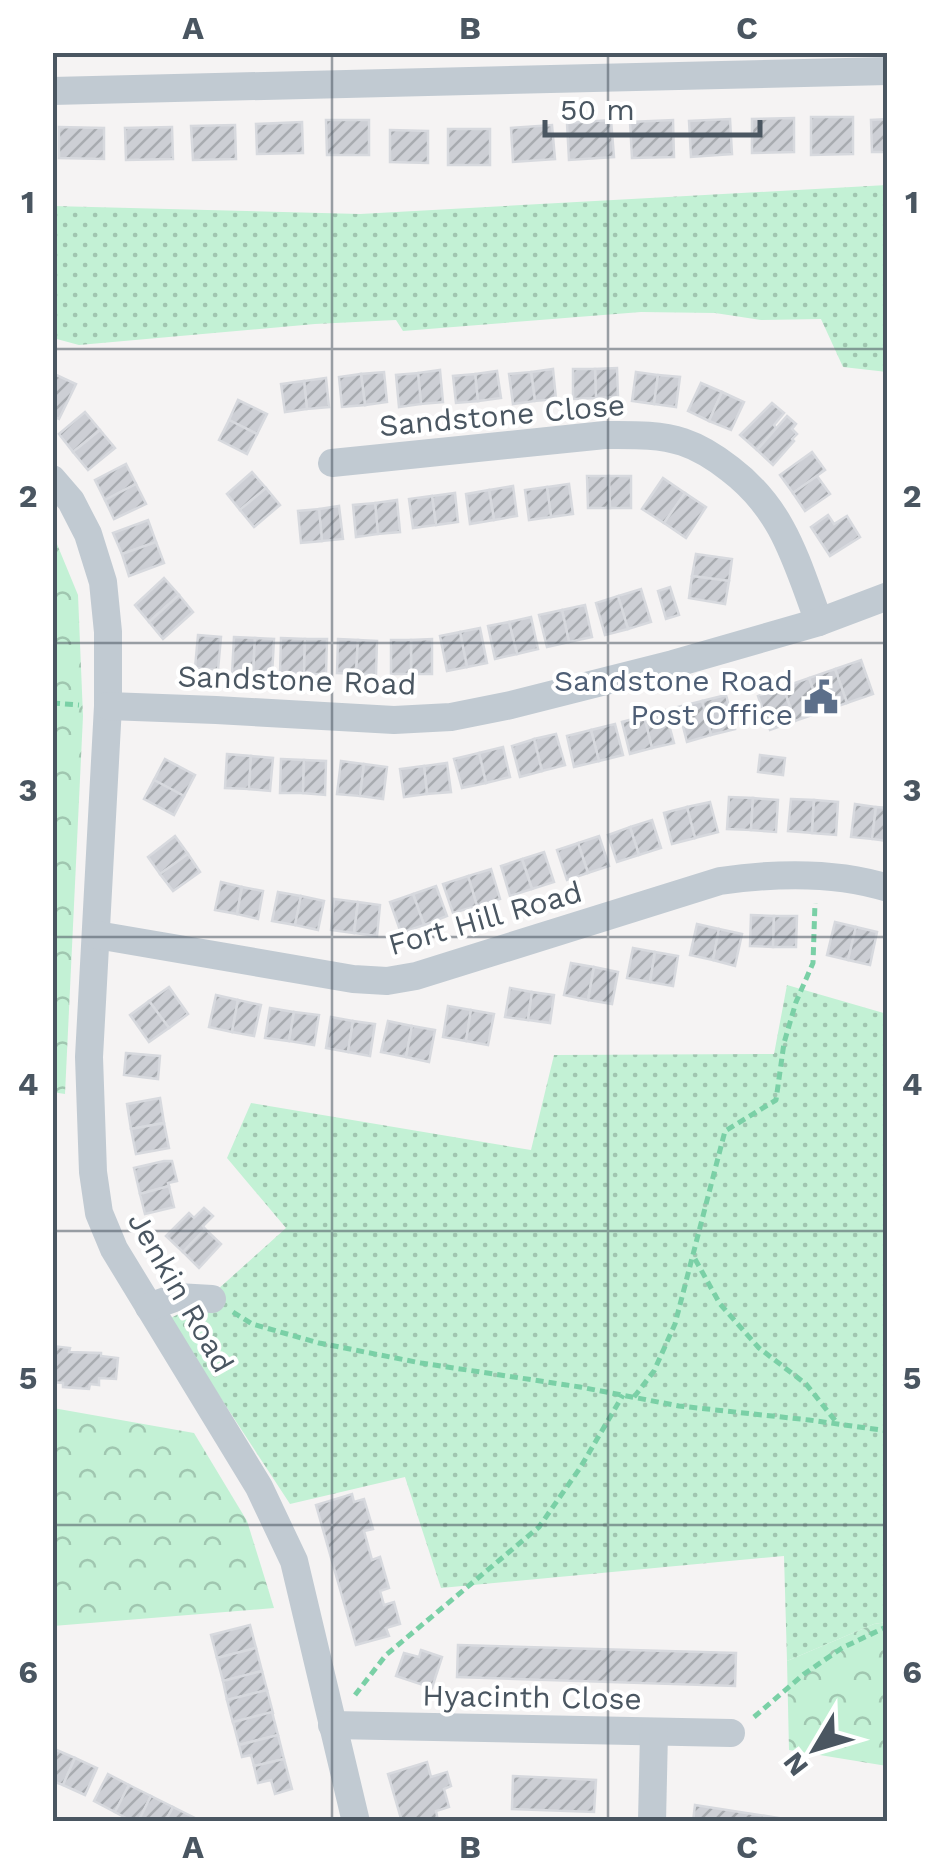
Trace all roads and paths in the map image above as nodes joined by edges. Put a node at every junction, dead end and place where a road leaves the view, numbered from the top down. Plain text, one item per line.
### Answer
1 (888, 71) edge
2 (52, 91) edge
3 (332, 463) dead end
4 (52, 480) edge
5 (887, 598) edge
6 (819, 622) junction
7 (108, 706) junction
8 (816, 876) junction
9 (888, 888) edge
10 (97, 935) junction
11 (693, 1256) junction
12 (212, 1299) joint
13 (148, 1307) junction
14 (623, 1396) junction
15 (634, 1398) junction
16 (838, 1424) junction
17 (888, 1432) edge
18 (888, 1626) edge
19 (332, 1726) junction
20 (654, 1732) junction
21 (731, 1733) joint
22 (356, 1822) edge
23 (652, 1822) edge

1 - 2 street
3 - 6 street, Sandstone Close
4 - 7 street, Jenkin Road
5 - 6 street, Sandstone Road
6 - 7 street, Sandstone Road
7 - 10 street, Jenkin Road
8 - 9 street, Fort Hill Road
8 - 10 street, Fort Hill Road
8 - 11 path
10 - 13 street, Jenkin Road
11 - 15 path
11 - 16 path
12 - 13 street
12 - 14 path
13 - 19 street, Jenkin Road
14 - 15 path
14 - 19 path
15 - 16 path
16 - 17 path
18 - 21 path
19 - 20 street, Hyacinth Close
19 - 22 street, Jenkin Road
20 - 21 street, Hyacinth Close
20 - 23 street

